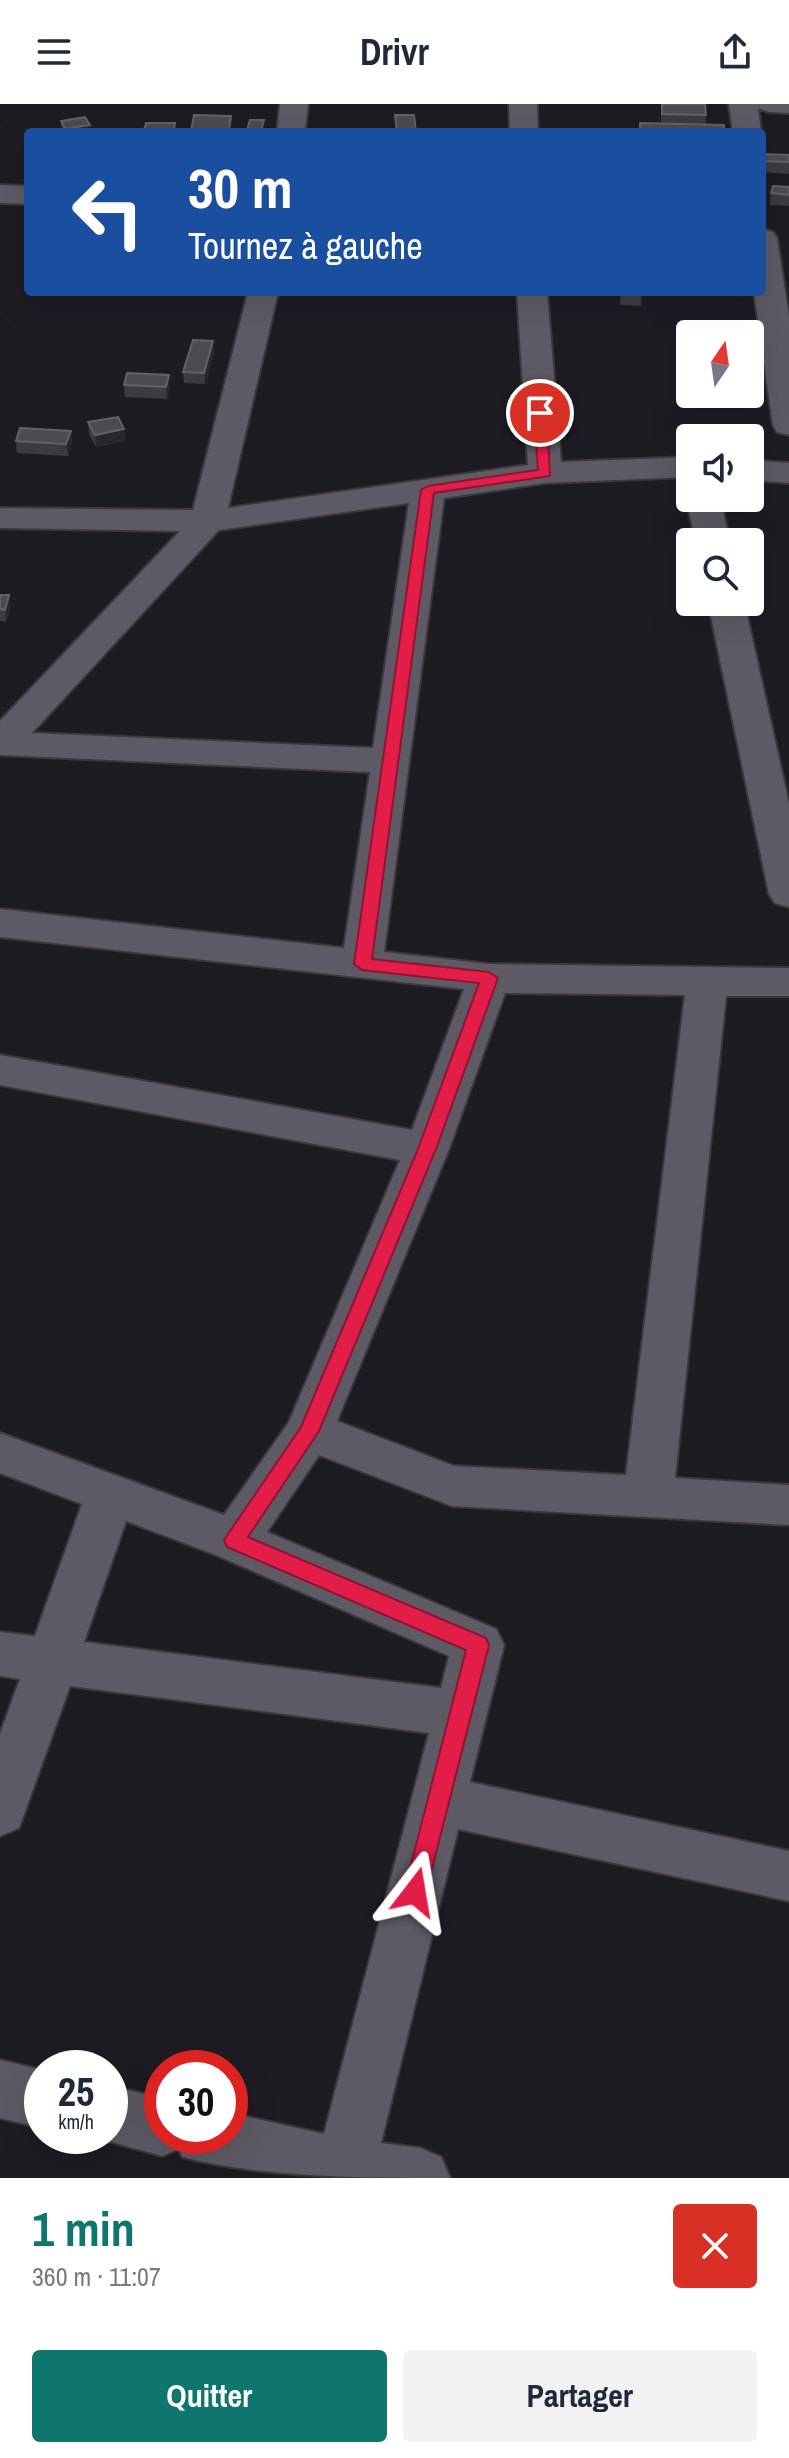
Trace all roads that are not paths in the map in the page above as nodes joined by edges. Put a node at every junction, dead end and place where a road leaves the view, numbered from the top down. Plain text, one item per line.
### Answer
1 (294, 104) edge
2 (523, 104) edge
3 (743, 104) edge
4 (769, 104) edge
5 (789, 105) edge
6 (291, 128) edge
7 (524, 128) edge
8 (746, 128) edge
9 (0, 194) edge
10 (24, 195) edge
11 (767, 224) edge
12 (262, 296) edge
13 (532, 296) edge
14 (789, 425) edge
15 (676, 468) edge
16 (764, 471) edge
17 (545, 473) junction
18 (789, 473) edge
19 (428, 490) junction
20 (0, 518) edge
21 (208, 521) junction
22 (729, 616) edge
23 (0, 743) edge
24 (390, 761) junction
25 (789, 894) edge
26 (0, 923) edge
27 (362, 964) junction
28 (489, 978) junction
29 (707, 981) junction
30 (789, 982) edge
31 (0, 1070) edge
32 (427, 1149) junction
33 (309, 1431) junction
34 (0, 1453) edge
35 (110, 1494) junction
36 (648, 1497) junction
37 (789, 1505) edge
38 (234, 1540) junction
39 (0, 1654) edge
40 (52, 1661) junction
41 (461, 1714) junction
42 (439, 1800) junction
43 (0, 1811) edge
44 (789, 1876) edge
45 (0, 2089) edge
46 (24, 2095) edge
47 (248, 2148) edge
48 (343, 2173) edge
49 (420, 2178) edge

1 - 6 street
2 - 7 street
3 - 8 street
4 - 5 street
9 - 10 street
11 - 14 street
12 - 21 street
13 - 17 street
15 - 17 street
16 - 18 street
17 - 19 street
19 - 21 street
19 - 24 street
20 - 21 street
21 - 23 street
22 - 25 street
23 - 24 street
24 - 27 street
26 - 27 street
27 - 28 street
28 - 29 street
28 - 32 street
29 - 30 street
29 - 36 street
31 - 32 street
32 - 33 street
33 - 36 street
33 - 38 street
34 - 35 street
35 - 38 street
35 - 40 street
36 - 37 street
38 - 41 street
39 - 40 street
40 - 41 street
40 - 43 street
41 - 42 street
42 - 44 street
42 - 48 street
45 - 46 street
47 - 48 street
48 - 49 street

